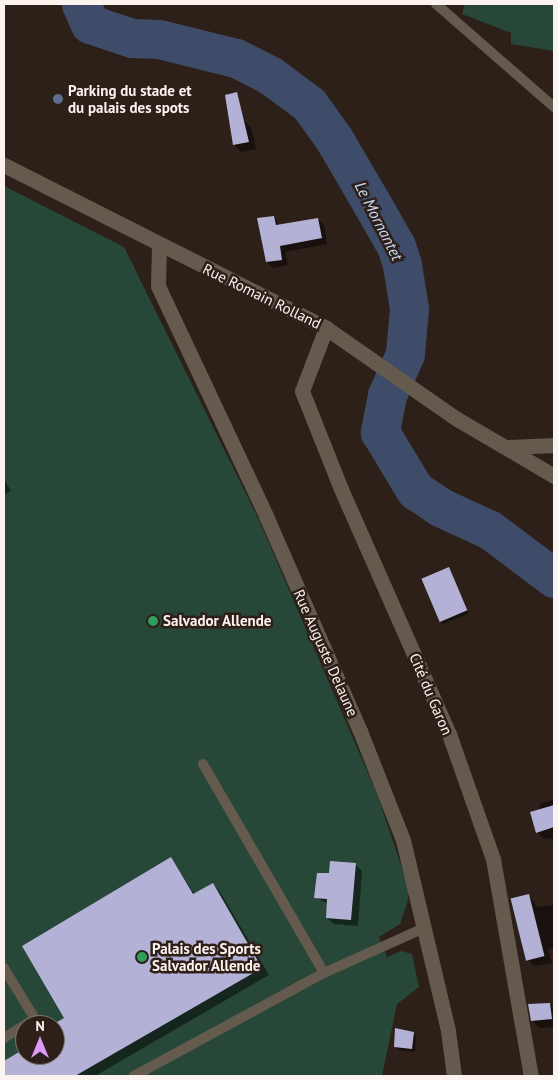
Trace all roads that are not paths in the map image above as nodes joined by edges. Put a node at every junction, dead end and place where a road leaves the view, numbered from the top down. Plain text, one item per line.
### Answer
1 (436, 4) edge
2 (554, 107) edge
3 (4, 165) edge
4 (159, 245) junction
5 (326, 328) junction
6 (554, 445) edge
7 (509, 447) junction
8 (554, 476) edge
9 (204, 764) dead end
10 (424, 928) junction
11 (4, 968) edge
12 (324, 973) junction
13 (4, 1038) edge
14 (134, 1076) edge
15 (454, 1076) edge
16 (531, 1076) edge

1 - 2 lane
3 - 4 street, Rue Romain Rolland
4 - 5 street, Rue Romain Rolland
4 - 10 street, Rue Auguste Delaune
5 - 7 street, Rue Romain Rolland
5 - 16 street, Cité du Garon
6 - 7 street
7 - 8 street, Rue Romain Rolland
9 - 12 lane
10 - 12 lane
10 - 15 street, Rue Auguste Delaune
11 - 13 lane
12 - 14 lane

